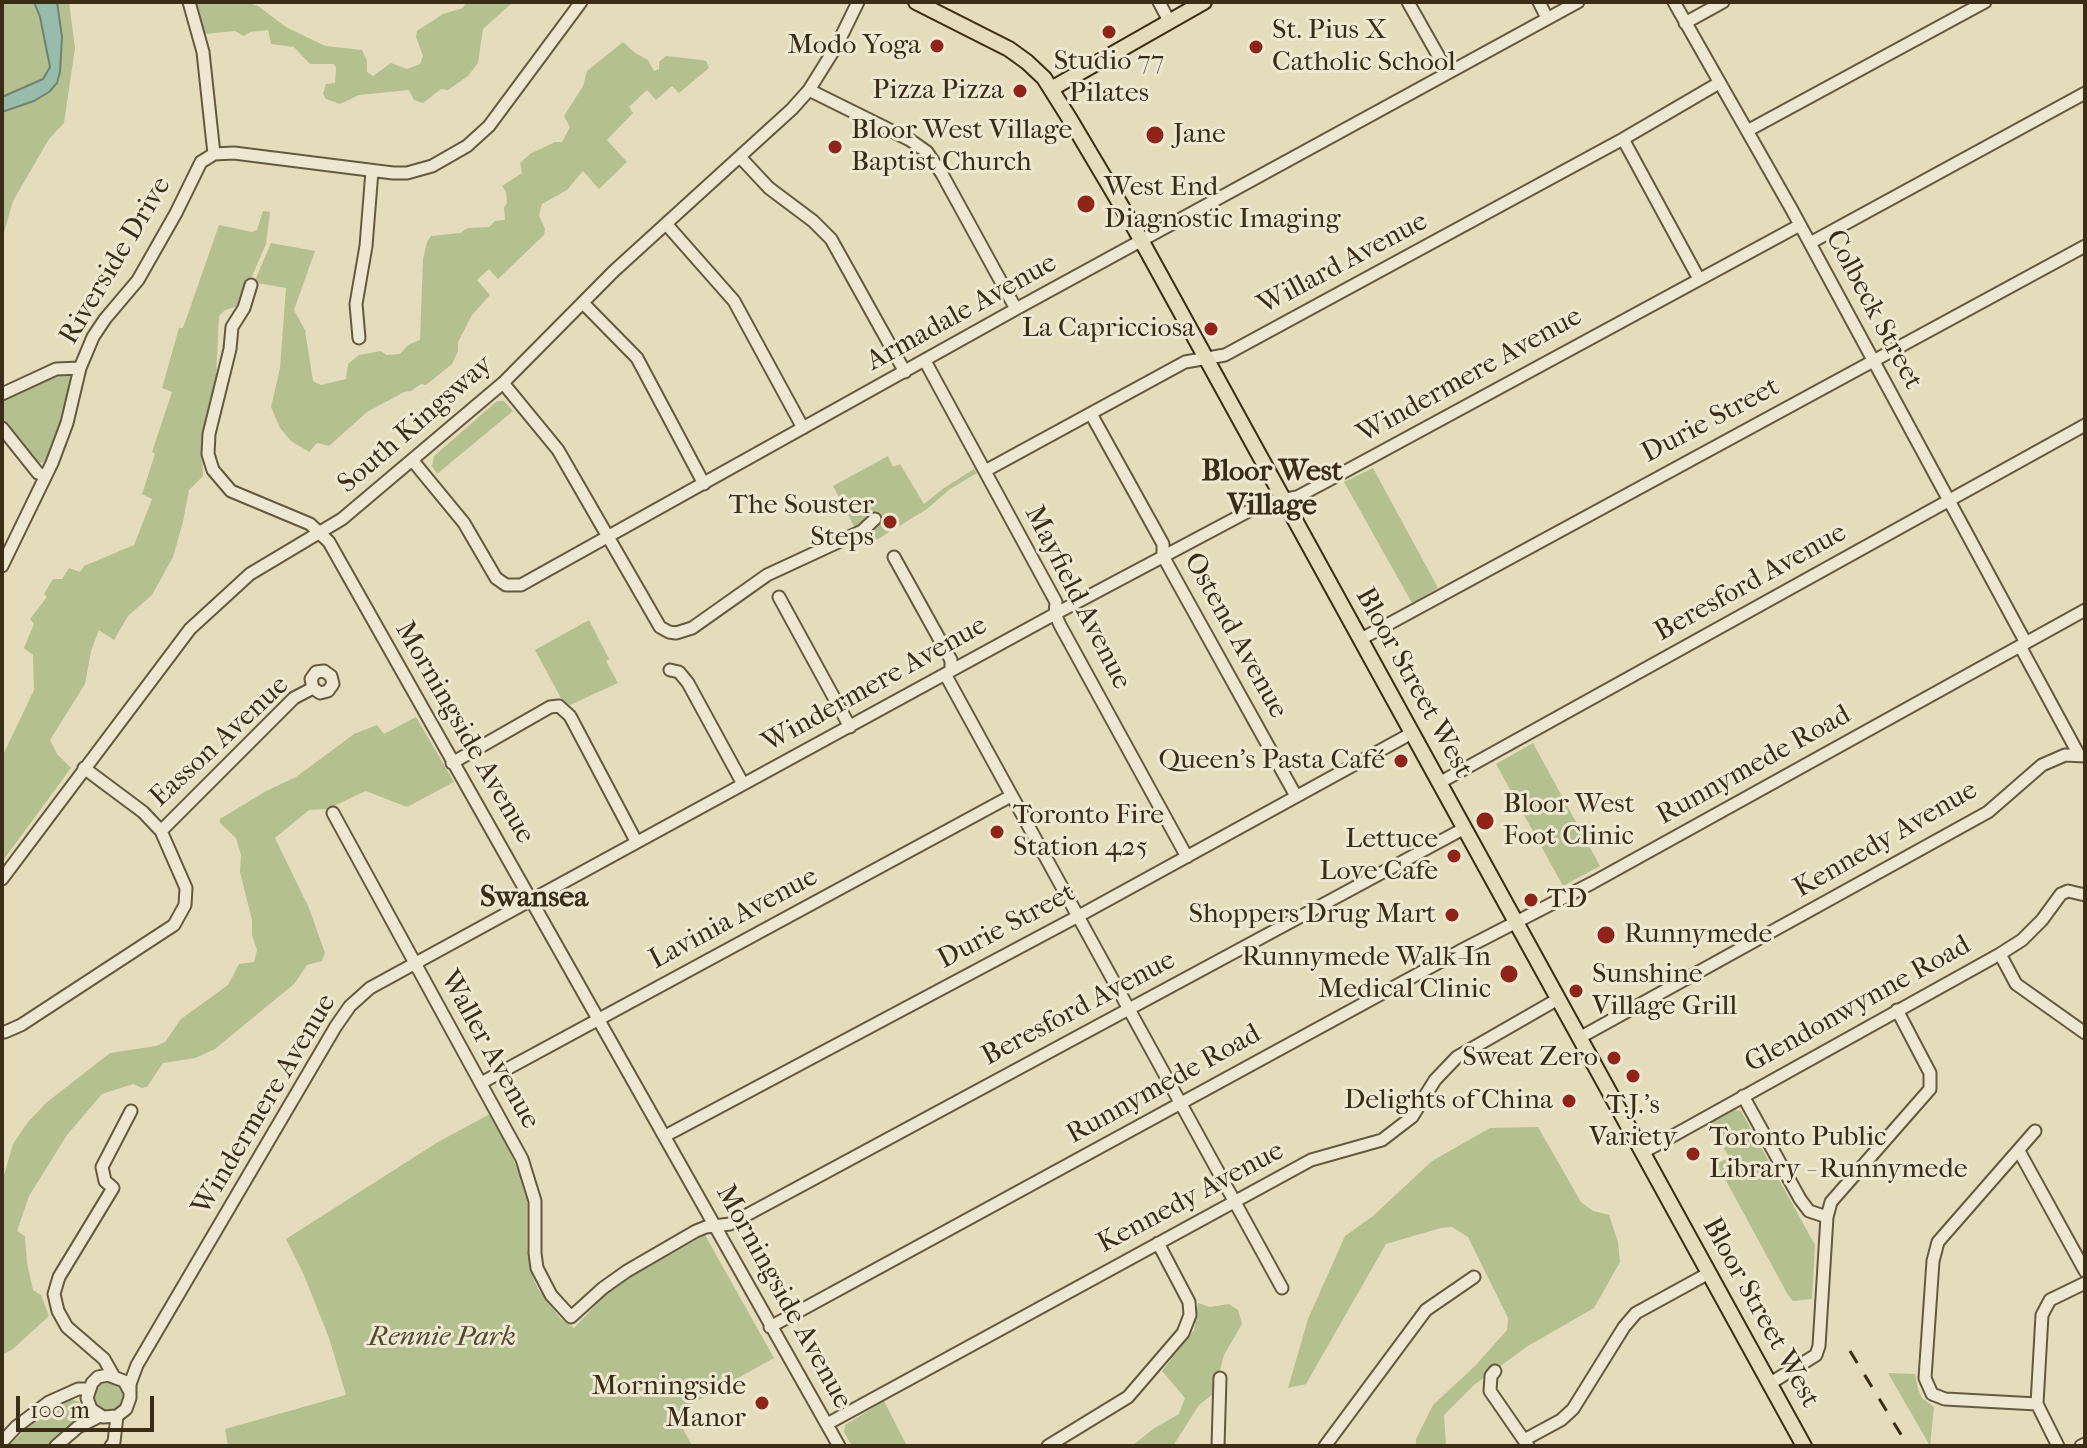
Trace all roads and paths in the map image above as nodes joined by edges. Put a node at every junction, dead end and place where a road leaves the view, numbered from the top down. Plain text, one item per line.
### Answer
1 (189, 2) edge
2 (581, 2) edge
3 (858, 2) edge
4 (916, 2) edge
5 (1159, 2) edge
6 (1204, 2) edge
7 (1408, 2) edge
8 (1539, 2) edge
9 (1578, 2) edge
10 (1674, 2) edge
11 (1723, 2) edge
12 (1985, 2) edge
13 (1547, 18) junction
14 (1169, 21) junction
15 (1685, 23) junction
16 (1448, 73) junction
17 (1719, 83) junction
18 (1051, 89) junction
19 (809, 90) junction
20 (2085, 93) edge
21 (1747, 131) junction
22 (1623, 139) junction
23 (214, 154) junction
24 (740, 157) junction
25 (372, 171) junction
26 (667, 225) junction
27 (1800, 225) junction
28 (1142, 242) junction
29 (1810, 243) junction
30 (2085, 246) edge
31 (1699, 279) junction
32 (251, 285) dead end
33 (583, 303) junction
34 (1016, 309) junction
35 (359, 338) dead end
36 (1206, 360) junction
37 (925, 361) junction
38 (1872, 361) junction
39 (80, 368) junction
40 (905, 372) junction
41 (503, 383) junction
42 (2, 394) edge
43 (1091, 414) junction
44 (2085, 425) edge
45 (2, 428) edge
46 (803, 428) junction
47 (413, 461) junction
48 (985, 471) junction
49 (45, 476) junction
50 (704, 484) junction
51 (1282, 500) junction
52 (1948, 501) junction
53 (875, 519) dead end
54 (319, 532) junction
55 (606, 537) junction
56 (1163, 556) junction
57 (894, 557) dead end
58 (2, 566) edge
59 (779, 597) dead end
60 (2085, 610) edge
61 (1055, 614) junction
62 (1361, 639) junction
63 (2023, 644) junction
64 (670, 670) dead end
65 (948, 672) junction
66 (313, 688) dead end
67 (850, 727) junction
68 (1412, 733) junction
69 (2082, 756) edge
70 (452, 763) junction
71 (84, 768) junction
72 (1439, 783) junction
73 (743, 784) junction
74 (1011, 796) junction
75 (1296, 796) junction
76 (333, 813) dead end
77 (1463, 829) junction
78 (161, 831) junction
79 (636, 841) junction
80 (1187, 857) junction
81 (2, 879) edge
82 (2085, 895) edge
83 (533, 899) junction
84 (1076, 917) junction
85 (1516, 923) junction
86 (2000, 954) junction
87 (414, 964) junction
88 (1558, 999) junction
89 (1128, 1010) junction
90 (1897, 1010) junction
91 (600, 1019) junction
92 (3, 1033) edge
93 (2085, 1033) edge
94 (1579, 1038) junction
95 (481, 1083) junction
96 (1743, 1096) junction
97 (1180, 1104) junction
98 (131, 1111) dead end
99 (2035, 1131) dead end
100 (665, 1136) junction
101 (2019, 1151) junction
102 (1642, 1153) junction
103 (1234, 1201) junction
104 (1827, 1217) junction
105 (716, 1226) junction
106 (1158, 1243) junction
107 (2085, 1271) edge
108 (1709, 1273) junction
109 (1474, 1277) dead end
110 (2085, 1283) edge
111 (1282, 1288) dead end
112 (571, 1317) joint
113 (770, 1327) junction
114 (137, 1365) junction
115 (1495, 1371) dead end
116 (111, 1376) junction
117 (1220, 1378) dead end
118 (1769, 1384) junction
119 (130, 1392) junction
120 (88, 1397) junction
121 (2037, 1404) junction
122 (117, 1416) junction
123 (102, 1417) junction
124 (827, 1424) junction
125 (78, 1427) junction
126 (2, 1442) edge
127 (1526, 1443) edge
128 (1800, 1444) edge
129 (56, 1446) edge
130 (110, 1446) edge
131 (839, 1446) edge
132 (1048, 1446) edge
133 (1218, 1446) edge
134 (1325, 1446) edge
135 (2058, 1446) edge

1 - 23 street
2 - 25 street
3 - 19 street, South Kingsway
4 - 18 main road, Bloor Street West
5 - 14 street
6 - 14 main road
7 - 16 street
8 - 13 street
9 - 13 street, Armadale Avenue
10 - 15 street, Colbeck Street
11 - 15 street
12 - 21 street
13 - 16 street, Armadale Avenue
14 - 18 main road
15 - 17 street, Colbeck Street
16 - 28 street, Armadale Avenue
17 - 21 street, Colbeck Street
17 - 22 street, Willard Avenue
18 - 28 main road, Bloor Street West
19 - 24 street, South Kingsway
19 - 34 street
20 - 29 street
21 - 27 street, Colbeck Street
22 - 31 street
22 - 36 street, Willard Avenue
23 - 25 street
23 - 39 street, Riverside Drive
24 - 26 street, South Kingsway
24 - 40 street
25 - 35 street
26 - 33 street, South Kingsway
26 - 46 street
27 - 29 street, Colbeck Street
27 - 31 street, Windermere Avenue
28 - 34 street, Armadale Avenue
28 - 36 main road, Bloor Street West
29 - 38 street, Colbeck Street
30 - 38 street, Durie Street
31 - 51 street, Windermere Avenue
32 - 54 street, Morningside Avenue
33 - 41 street, South Kingsway
33 - 50 street
34 - 37 street, Armadale Avenue
36 - 43 street, Willard Avenue
36 - 51 main road, Bloor Street West
37 - 40 street, Armadale Avenue
37 - 48 street, Mayfield Avenue
38 - 52 street, Colbeck Street
38 - 62 street, Durie Street
39 - 42 street, Riverside Drive
39 - 49 street, Riverside Drive
40 - 46 street, Armadale Avenue
41 - 47 street, South Kingsway
41 - 55 street
43 - 48 street, Willard Avenue
43 - 56 street, Ostend Avenue
44 - 52 street, Beresford Avenue
45 - 49 street
46 - 50 street, Armadale Avenue
47 - 54 street, South Kingsway
47 - 55 street, Armadale Avenue
48 - 61 street, Mayfield Avenue
49 - 58 street, Riverside Drive
50 - 55 street, Armadale Avenue
51 - 56 street, Windermere Avenue
51 - 62 main road, Bloor Street West
52 - 63 street, Colbeck Street
52 - 72 street, Beresford Avenue
53 - 55 street
54 - 70 street, Morningside Avenue
54 - 71 street, South Kingsway
56 - 61 street, Windermere Avenue
56 - 75 street, Ostend Avenue
57 - 65 street
59 - 67 street
60 - 63 street, Runnymede Road
61 - 65 street, Windermere Avenue
61 - 80 street, Mayfield Avenue
62 - 68 main road, Bloor Street West
63 - 69 street, Colbeck Street
63 - 85 street, Runnymede Road
64 - 73 street
65 - 67 street, Windermere Avenue
65 - 74 street
66 - 78 street, Easson Avenue
67 - 73 street, Windermere Avenue
68 - 72 main road, Bloor Street West
68 - 75 street, Durie Street
69 - 94 street, Kennedy Avenue
70 - 79 street
70 - 83 street, Morningside Avenue
71 - 78 street
71 - 81 street, South Kingsway
72 - 77 main road, Bloor Street West
73 - 79 street, Windermere Avenue
74 - 84 street
74 - 91 street, Lavinia Avenue
75 - 80 street, Durie Street
76 - 87 street, Waller Avenue
77 - 85 main road, Bloor Street West
77 - 89 street, Beresford Avenue
78 - 92 street
79 - 83 street, Windermere Avenue
80 - 84 street, Durie Street
82 - 86 street, Glendonwynne Road
83 - 87 street, Windermere Avenue
83 - 91 street, Morningside Avenue
84 - 89 street
84 - 100 street, Durie Street
85 - 88 main road, Bloor Street West
85 - 97 street, Runnymede Road
86 - 90 street, Glendonwynne Road
86 - 93 street
87 - 95 street, Waller Avenue
87 - 114 street, Windermere Avenue
88 - 94 main road, Bloor Street West
88 - 103 street, Kennedy Avenue
89 - 97 street
89 - 105 street, Beresford Avenue
90 - 96 street, Glendonwynne Road
90 - 104 street
91 - 95 street, Lavinia Avenue
91 - 100 street, Morningside Avenue
94 - 102 main road, Bloor Street West
95 - 112 street, Waller Avenue
96 - 102 street, Glendonwynne Road
96 - 104 street
97 - 103 street
97 - 113 street, Runnymede Road
98 - 116 street
99 - 101 street
100 - 105 street, Morningside Avenue
101 - 107 street
101 - 121 street
102 - 108 main road, Bloor Street West
103 - 106 street, Kennedy Avenue
103 - 111 street
104 - 118 street
105 - 112 street, Beresford Avenue
105 - 113 street, Morningside Avenue
106 - 124 street, Kennedy Avenue
106 - 132 street
108 - 118 main road, Bloor Street West
108 - 127 street
109 - 134 street
110 - 121 street
113 - 124 street, Morningside Avenue
114 - 116 street
114 - 119 street, Windermere Avenue
115 - 127 street
116 - 119 street
116 - 120 street
117 - 133 street
118 - 128 main road, Bloor Street West
119 - 122 street, Windermere Avenue
120 - 123 street
120 - 125 street
120 - 126 street
121 - 135 street
122 - 123 street
122 - 130 street, Windermere Avenue
123 - 125 street
123 - 130 street
124 - 131 street, Morningside Avenue
125 - 129 street

